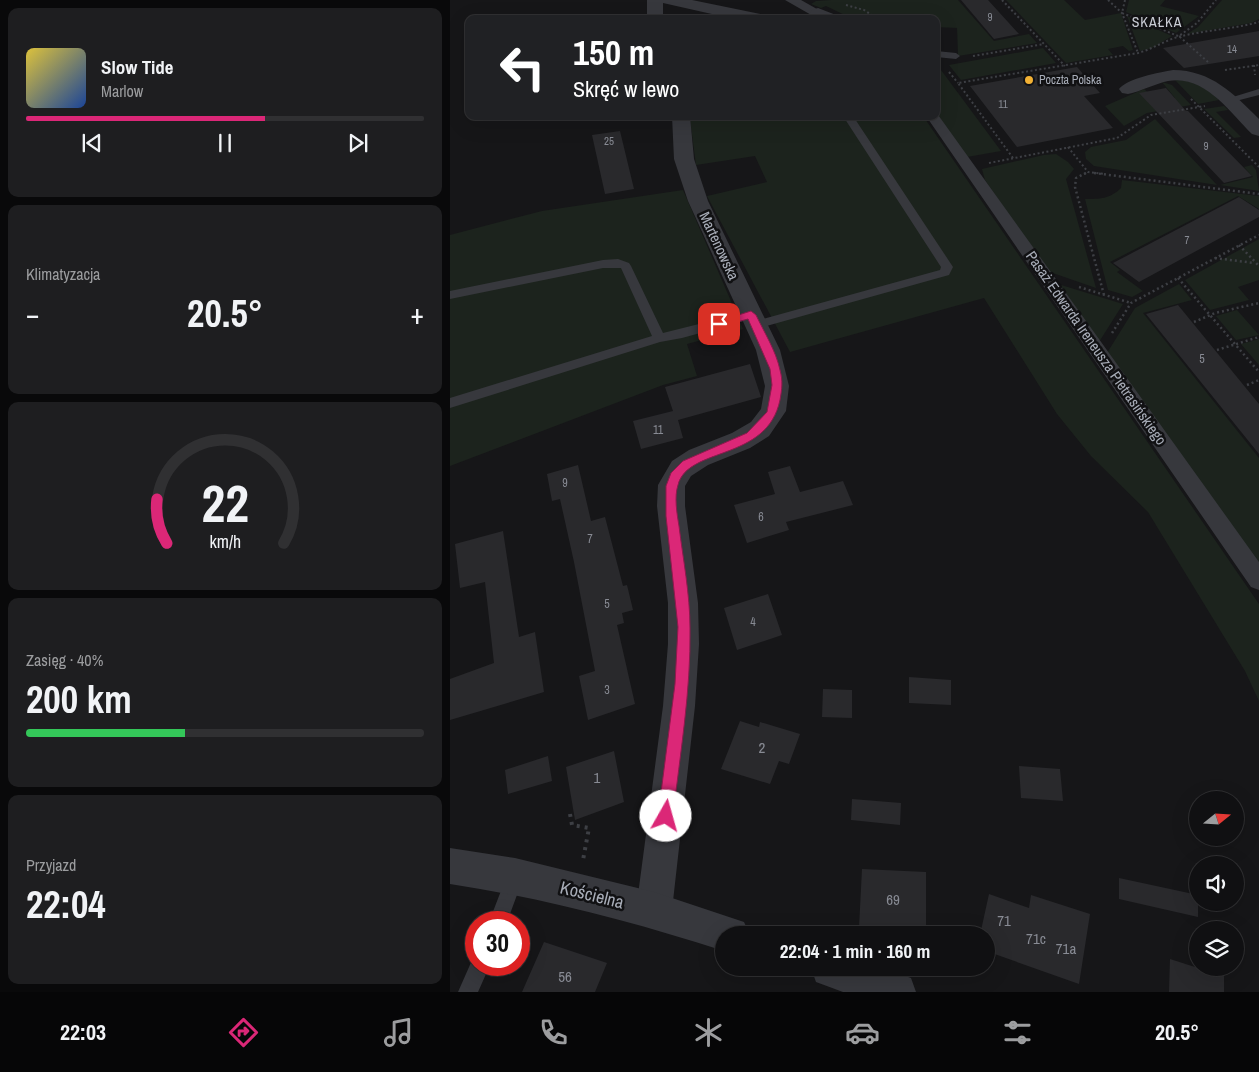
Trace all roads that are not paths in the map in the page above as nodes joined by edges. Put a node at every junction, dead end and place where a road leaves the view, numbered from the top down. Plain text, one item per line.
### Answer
1 (655, 0) edge
2 (669, 0) edge
3 (791, 0) edge
4 (655, 15) edge
5 (740, 15) edge
6 (822, 15) edge
7 (940, 54) edge
8 (956, 56) dead end
9 (1128, 89) dead end
10 (1259, 92) edge
11 (1229, 101) junction
12 (681, 120) edge
13 (851, 120) edge
14 (936, 120) edge
15 (1259, 130) edge
16 (450, 294) edge
17 (754, 320) junction
18 (659, 338) junction
19 (450, 403) edge
20 (1259, 580) edge
21 (450, 866) edge
22 (515, 876) junction
23 (654, 910) junction
24 (502, 911) edge
25 (715, 930) edge
26 (475, 976) edge
27 (852, 976) edge
28 (468, 992) edge
29 (897, 992) edge

1 - 4 street
2 - 5 street
3 - 6 street
7 - 8 lane
9 - 11 street
10 - 11 lane
11 - 15 street
12 - 17 street, Martenowska
13 - 17 lane
14 - 20 street, Pasaż Edwarda Ireneusza Pietrasińskiego
16 - 18 lane
17 - 18 lane
17 - 23 street, Martenowska
18 - 19 lane
21 - 22 street, Kościelna
22 - 23 street, Kościelna
22 - 24 lane
23 - 25 street, Kościelna
26 - 28 lane
27 - 29 street

